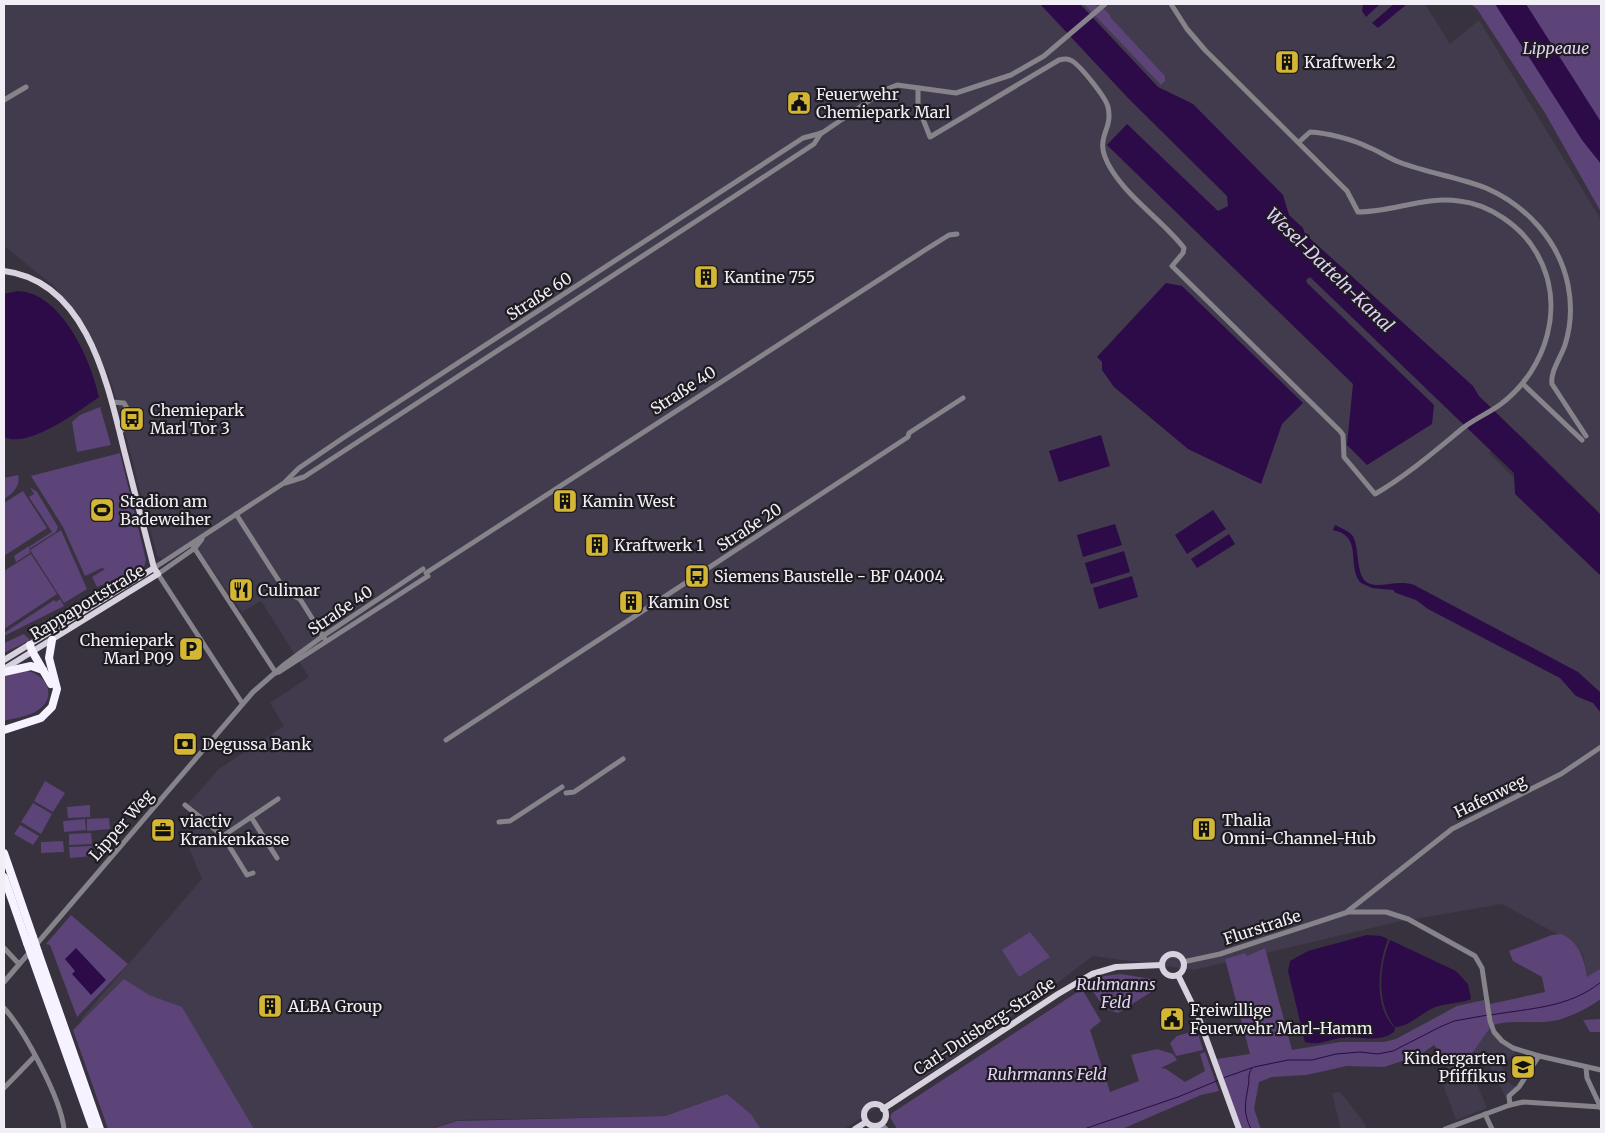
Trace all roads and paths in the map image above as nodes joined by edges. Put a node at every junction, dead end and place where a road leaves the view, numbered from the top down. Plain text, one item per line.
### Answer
1 (1105, 4) edge
2 (1172, 4) edge
3 (26, 87) dead end
4 (918, 88) junction
5 (4, 100) edge
6 (822, 133) junction
7 (1299, 142) junction
8 (957, 234) dead end
9 (4, 271) edge
10 (1523, 384) junction
11 (964, 398) dead end
12 (112, 402) junction
13 (121, 431) junction
14 (284, 483) junction
15 (236, 514) junction
16 (193, 546) junction
17 (154, 568) junction
18 (425, 573) junction
19 (158, 574) junction
20 (325, 638) junction
21 (52, 640) junction
22 (33, 648) junction
23 (4, 660) edge
24 (4, 670) edge
25 (43, 670) junction
26 (276, 673) junction
27 (54, 680) junction
28 (242, 703) junction
29 (4, 726) edge
30 (4, 730) edge
31 (446, 740) dead end
32 (1601, 747) edge
33 (623, 759) dead end
34 (562, 787) dead end
35 (566, 793) dead end
36 (278, 799) dead end
37 (185, 805) dead end
38 (251, 818) junction
39 (499, 822) dead end
40 (223, 836) junction
41 (4, 853) edge
42 (277, 858) dead end
43 (253, 873) dead end
44 (4, 877) edge
45 (1348, 912) junction
46 (30, 940) junction
47 (4, 948) edge
48 (35, 954) junction
49 (1184, 962) junction
50 (19, 964) junction
51 (1162, 965) junction
52 (1178, 974) junction
53 (4, 982) edge
54 (4, 1008) edge
55 (36, 1056) junction
56 (1539, 1056) junction
57 (1586, 1067) junction
58 (1601, 1070) edge
59 (4, 1088) edge
60 (1510, 1105) junction
61 (1601, 1107) edge
62 (883, 1109) junction
63 (1485, 1114) junction
64 (866, 1122) junction
65 (883, 1126) edge
66 (64, 1129) edge
67 (93, 1129) edge
68 (100, 1129) edge
69 (855, 1129) edge
70 (1239, 1129) edge
71 (1444, 1129) edge
72 (1492, 1129) edge

1 - 4 street
2 - 7 street
3 - 5 street
4 - 6 street, Straße 60
4 - 10 street
6 - 14 street
6 - 14 street, Straße 60
7 - 10 street
7 - 10 street
8 - 18 street, Straße 40
9 - 12 main road
11 - 31 street, Straße 20
12 - 13 main road
12 - 13 street
13 - 17 main road
14 - 15 street, Straße 60
15 - 16 street, Straße 60
15 - 20 street
16 - 17 street
16 - 19 street
16 - 26 street
17 - 19 main road
17 - 22 main road, Rappaportstraße
18 - 20 street
18 - 20 street, Straße 40
19 - 21 main road, Rappaportstraße
19 - 28 street
20 - 26 street, Lipper Weg
21 - 22 main road, Rappaportstraße
21 - 27 highway
22 - 23 main road, Rappaportstraße
22 - 24 main road, Rappaportstraße
22 - 25 highway
22 - 27 highway
24 - 25 highway
25 - 29 highway
26 - 28 street, Lipper Weg
27 - 30 highway
28 - 50 street, Lipper Weg
32 - 45 street, Hafenweg
33 - 35 street
34 - 39 street
36 - 38 street
37 - 40 street
38 - 40 street
38 - 42 street
40 - 43 street
41 - 46 highway
44 - 46 highway
45 - 49 street, Flurstraße
45 - 56 street
46 - 48 highway, bridge
47 - 50 street
48 - 67 highway
48 - 68 highway
49 - 51 main road
49 - 52 main road
50 - 53 street, Lipper Weg
51 - 52 main road
51 - 62 main road, Carl-Duisberg-Straße
52 - 70 main road
54 - 55 street
55 - 59 street
55 - 66 street
56 - 57 street
56 - 60 street
57 - 58 street
57 - 61 street
60 - 61 street
60 - 63 street
62 - 64 main road
62 - 65 main road
63 - 71 street
63 - 72 street
64 - 65 main road
64 - 69 main road

